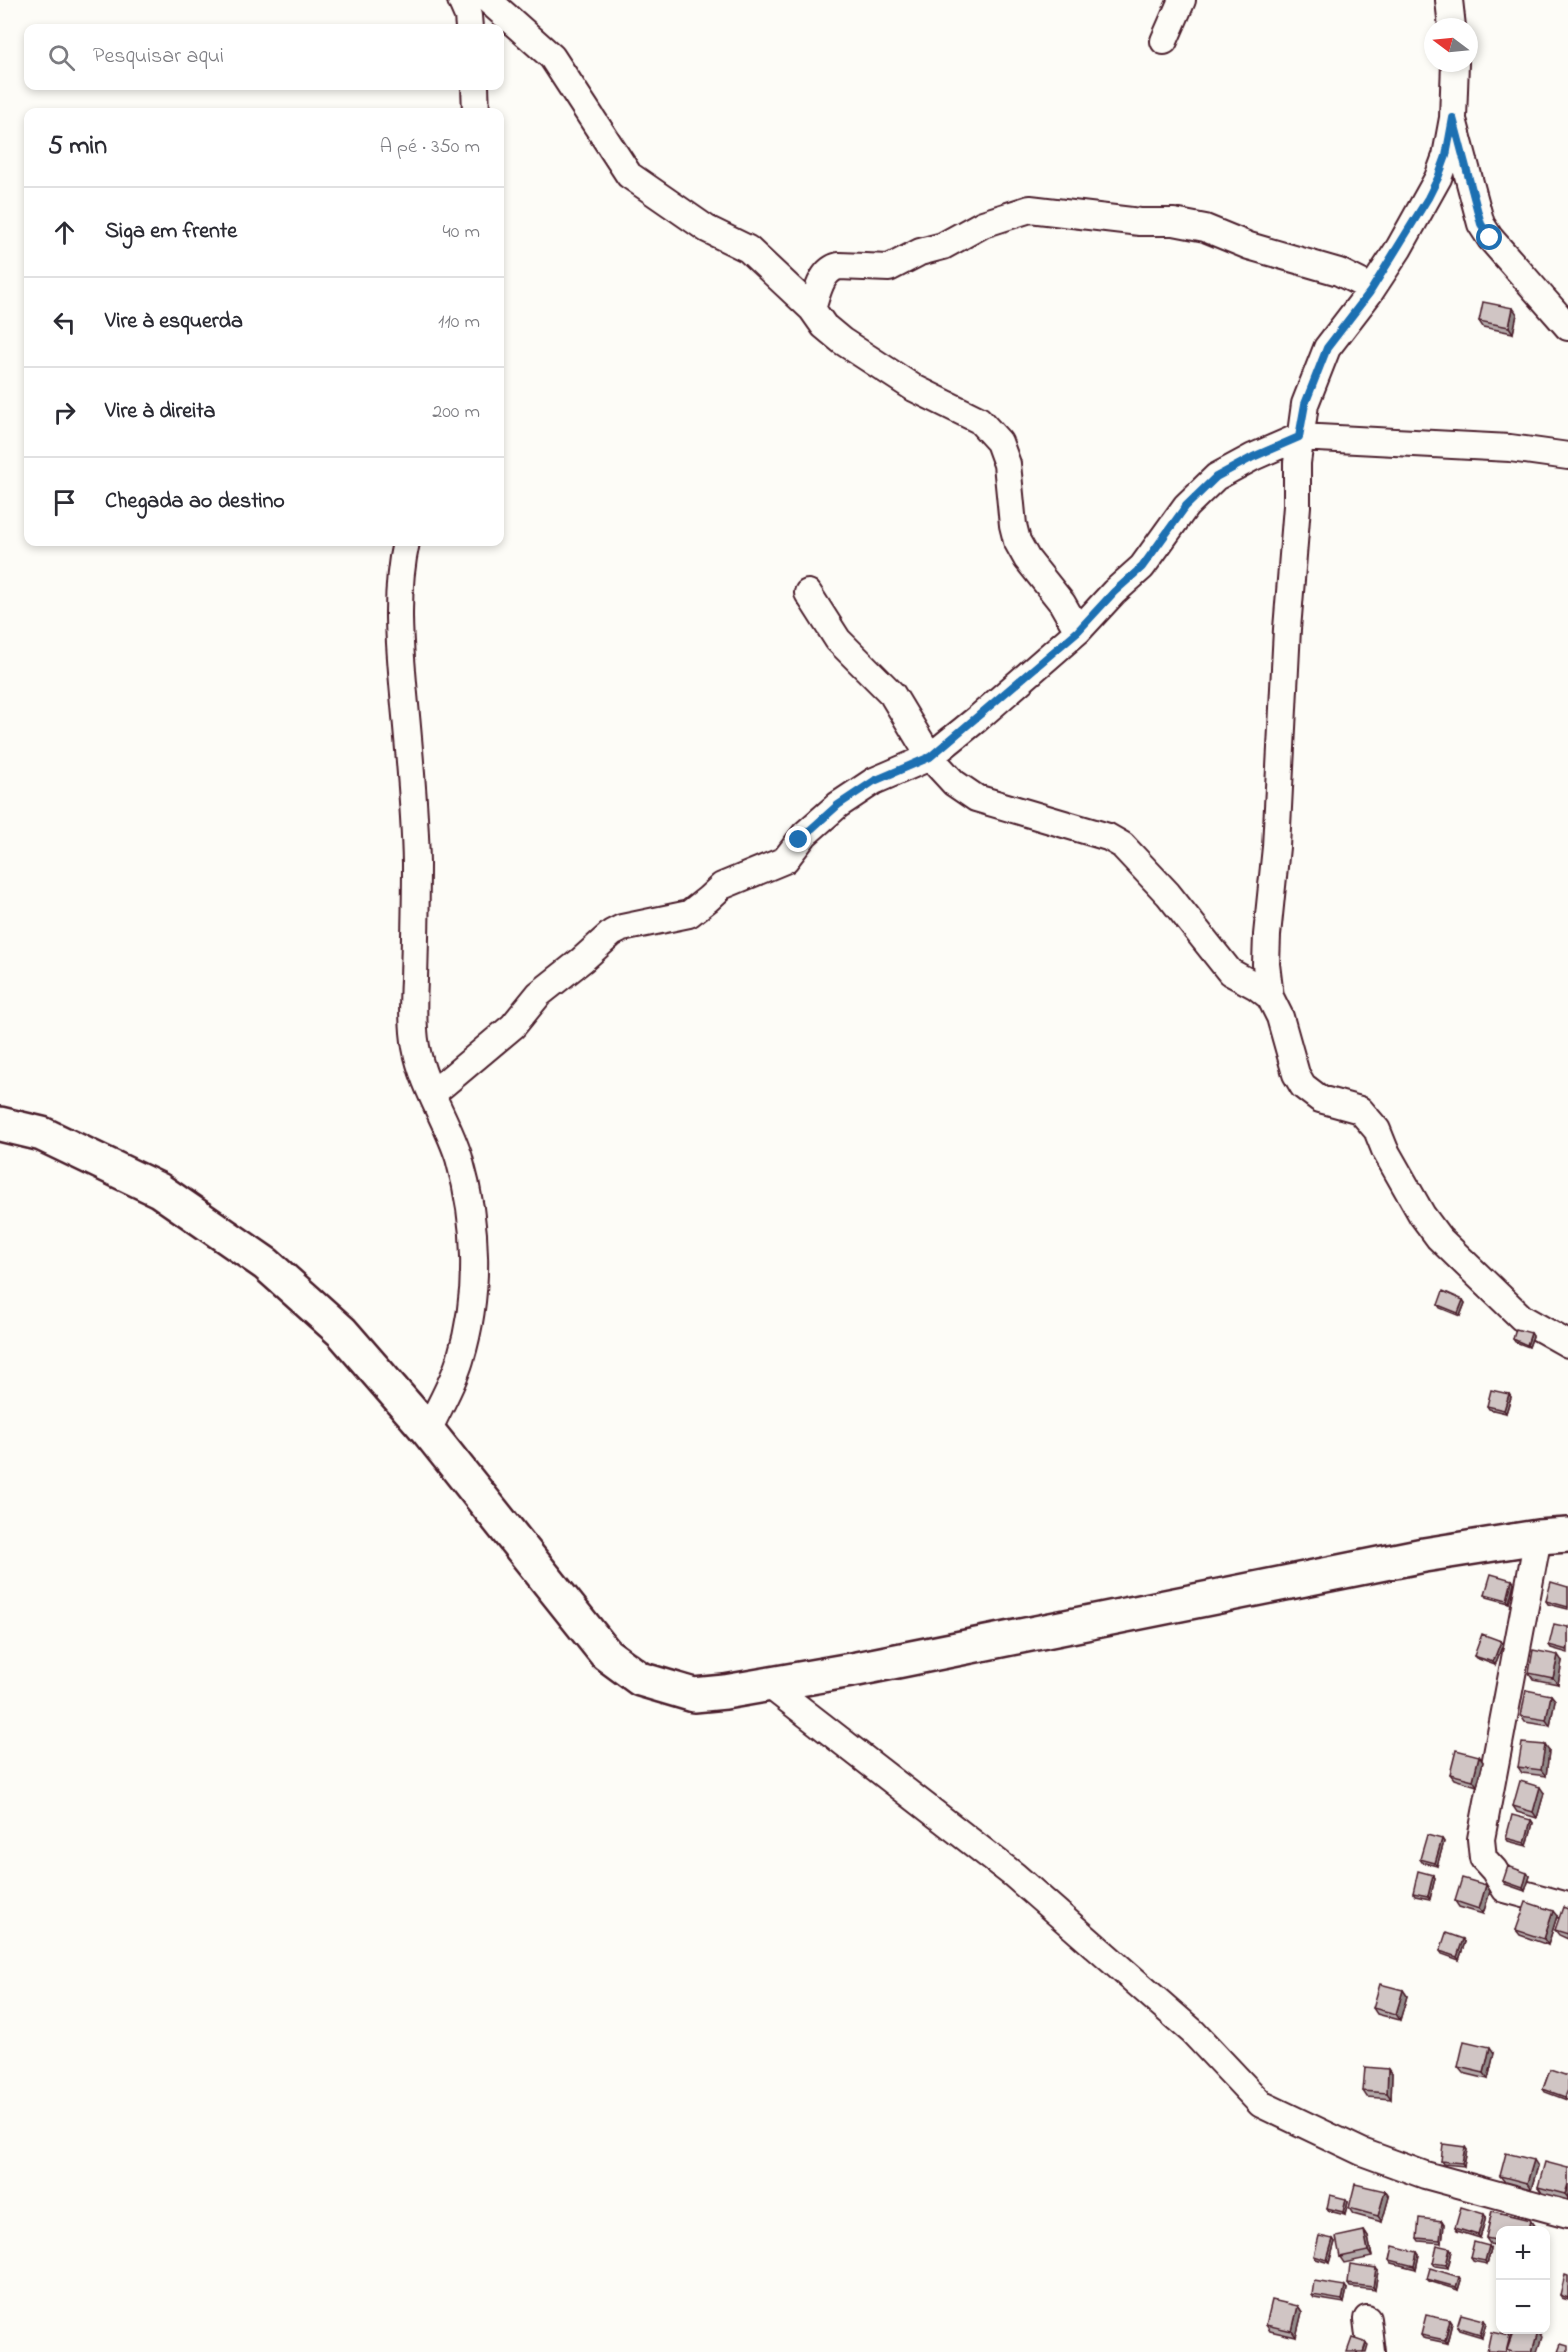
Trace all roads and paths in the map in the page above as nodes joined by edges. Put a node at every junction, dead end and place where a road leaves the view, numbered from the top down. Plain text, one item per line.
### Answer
1 (461, 0) edge
2 (488, 0) edge
3 (1182, 0) edge
4 (1449, 0) edge
5 (1451, 18) edge
6 (469, 24) edge
7 (1164, 42) dead end
8 (1455, 72) edge
9 (476, 90) edge
10 (476, 108) edge
11 (1453, 118) junction
12 (1370, 292) junction
13 (812, 309) junction
14 (1568, 327) edge
15 (1299, 437) junction
16 (1568, 456) edge
17 (405, 546) edge
18 (808, 593) dead end
19 (1078, 631) junction
20 (930, 757) junction
21 (1270, 997) junction
22 (432, 1094) junction
23 (0, 1124) edge
24 (1568, 1344) edge
25 (428, 1431) junction
26 (1553, 1536) edge
27 (768, 1684) junction
28 (1568, 1906) edge
29 (1568, 2214) edge
30 (1367, 2319) dead end
31 (1371, 2352) edge

1 - 6 street
2 - 13 street
3 - 7 street
4 - 5 street
8 - 11 street
9 - 10 street
11 - 12 street
11 - 14 street
12 - 13 street
12 - 15 street
13 - 19 street
15 - 16 street
15 - 19 street
15 - 21 street
17 - 22 street
18 - 20 street
19 - 20 street
20 - 21 street
20 - 22 street
21 - 24 street
22 - 25 street
23 - 25 main road
25 - 27 main road
26 - 27 main road
26 - 28 street
27 - 29 street
30 - 31 street

